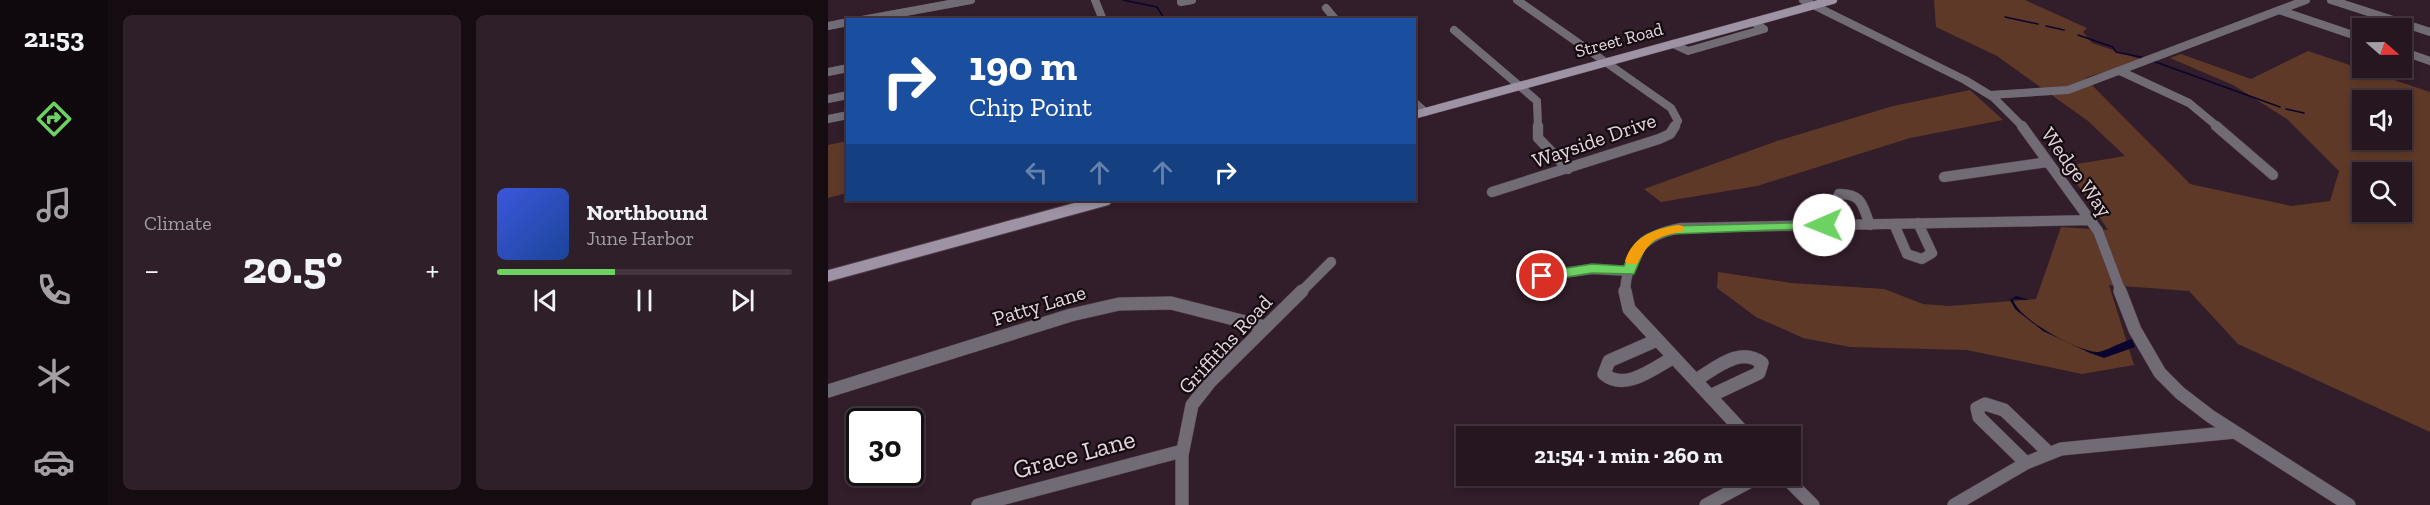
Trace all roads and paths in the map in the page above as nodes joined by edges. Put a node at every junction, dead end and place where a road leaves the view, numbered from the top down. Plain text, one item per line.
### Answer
1 (904, 0) edge
2 (971, 0) edge
3 (1095, 0) edge
4 (1192, 0) edge
5 (1517, 0) edge
6 (1803, 0) edge
7 (1833, 0) edge
8 (2306, 0) edge
9 (2331, 0) edge
10 (1180, 2) dead end
11 (1814, 5) junction
12 (1326, 8) dead end
13 (2279, 10) junction
14 (905, 12) junction
15 (873, 18) edge
16 (1102, 18) edge
17 (1334, 18) edge
18 (846, 22) edge
19 (1753, 22) junction
20 (828, 26) edge
21 (1454, 30) dead end
22 (2430, 32) edge
23 (2352, 35) edge
24 (1673, 44) junction
25 (2412, 55) edge
26 (2430, 61) edge
27 (1604, 63) junction
28 (846, 68) edge
29 (2120, 70) junction
30 (828, 72) edge
31 (1519, 86) junction
32 (1989, 94) junction
33 (846, 95) edge
34 (828, 99) edge
35 (1416, 104) edge
36 (1425, 112) junction
37 (1416, 114) edge
38 (846, 115) edge
39 (828, 119) edge
40 (2048, 162) junction
41 (1568, 169) junction
42 (2273, 175) dead end
43 (1944, 177) dead end
44 (1492, 192) dead end
45 (1102, 201) edge
46 (2092, 220) junction
47 (1894, 224) junction
48 (1918, 224) junction
49 (1846, 225) junction
50 (1870, 225) junction
51 (1330, 262) dead end
52 (1629, 271) junction
53 (828, 276) edge
54 (1542, 276) dead end
55 (1265, 327) junction
56 (1657, 340) junction
57 (1674, 357) junction
58 (1696, 380) junction
59 (828, 391) edge
60 (1710, 396) junction
61 (1738, 426) edge
62 (2235, 432) junction
63 (1182, 451) junction
64 (2048, 452) junction
65 (2026, 463) junction
66 (1741, 486) edge
67 (1794, 486) edge
68 (978, 505) edge
69 (1182, 505) edge
70 (1706, 505) edge
71 (1813, 505) edge
72 (1954, 505) edge
73 (2349, 505) edge

1 - 14 street
2 - 14 street
3 - 16 street
4 - 10 street
5 - 27 street
6 - 11 street, Wedge Way
7 - 11 main road, Street Road
8 - 13 street
9 - 22 street
11 - 19 main road, Street Road
11 - 32 street, Wedge Way
12 - 17 street
13 - 23 street
13 - 29 street
14 - 15 street
18 - 20 street
19 - 24 main road, Street Road
19 - 24 street
21 - 31 street
24 - 27 main road, Street Road
25 - 26 street
27 - 31 main road, Street Road
27 - 41 street, Wayside Drive
28 - 30 street
29 - 32 street
29 - 42 street
31 - 36 main road, Street Road
31 - 41 street
32 - 40 street, Wedge Way
33 - 34 street
35 - 36 street
36 - 37 main road, Street Road
38 - 39 street
40 - 43 street
40 - 46 street, Wedge Way
41 - 44 street, Wayside Drive
45 - 53 main road
46 - 48 street
46 - 62 street, Wedge Way
47 - 48 street
47 - 48 street
47 - 50 street
49 - 50 street
49 - 50 street
49 - 52 street
51 - 55 street, Griffiths Road
52 - 54 street
52 - 56 street
55 - 59 street, Patty Lane
55 - 63 street, Griffiths Road
56 - 57 street
56 - 57 street
57 - 58 street
58 - 60 street
58 - 60 street
60 - 61 street
62 - 64 street
62 - 73 street, Wedge Way
63 - 68 street, Grace Lane
63 - 69 street, Griffiths Road
64 - 65 street
64 - 65 street
65 - 72 street
66 - 70 street
67 - 71 street

